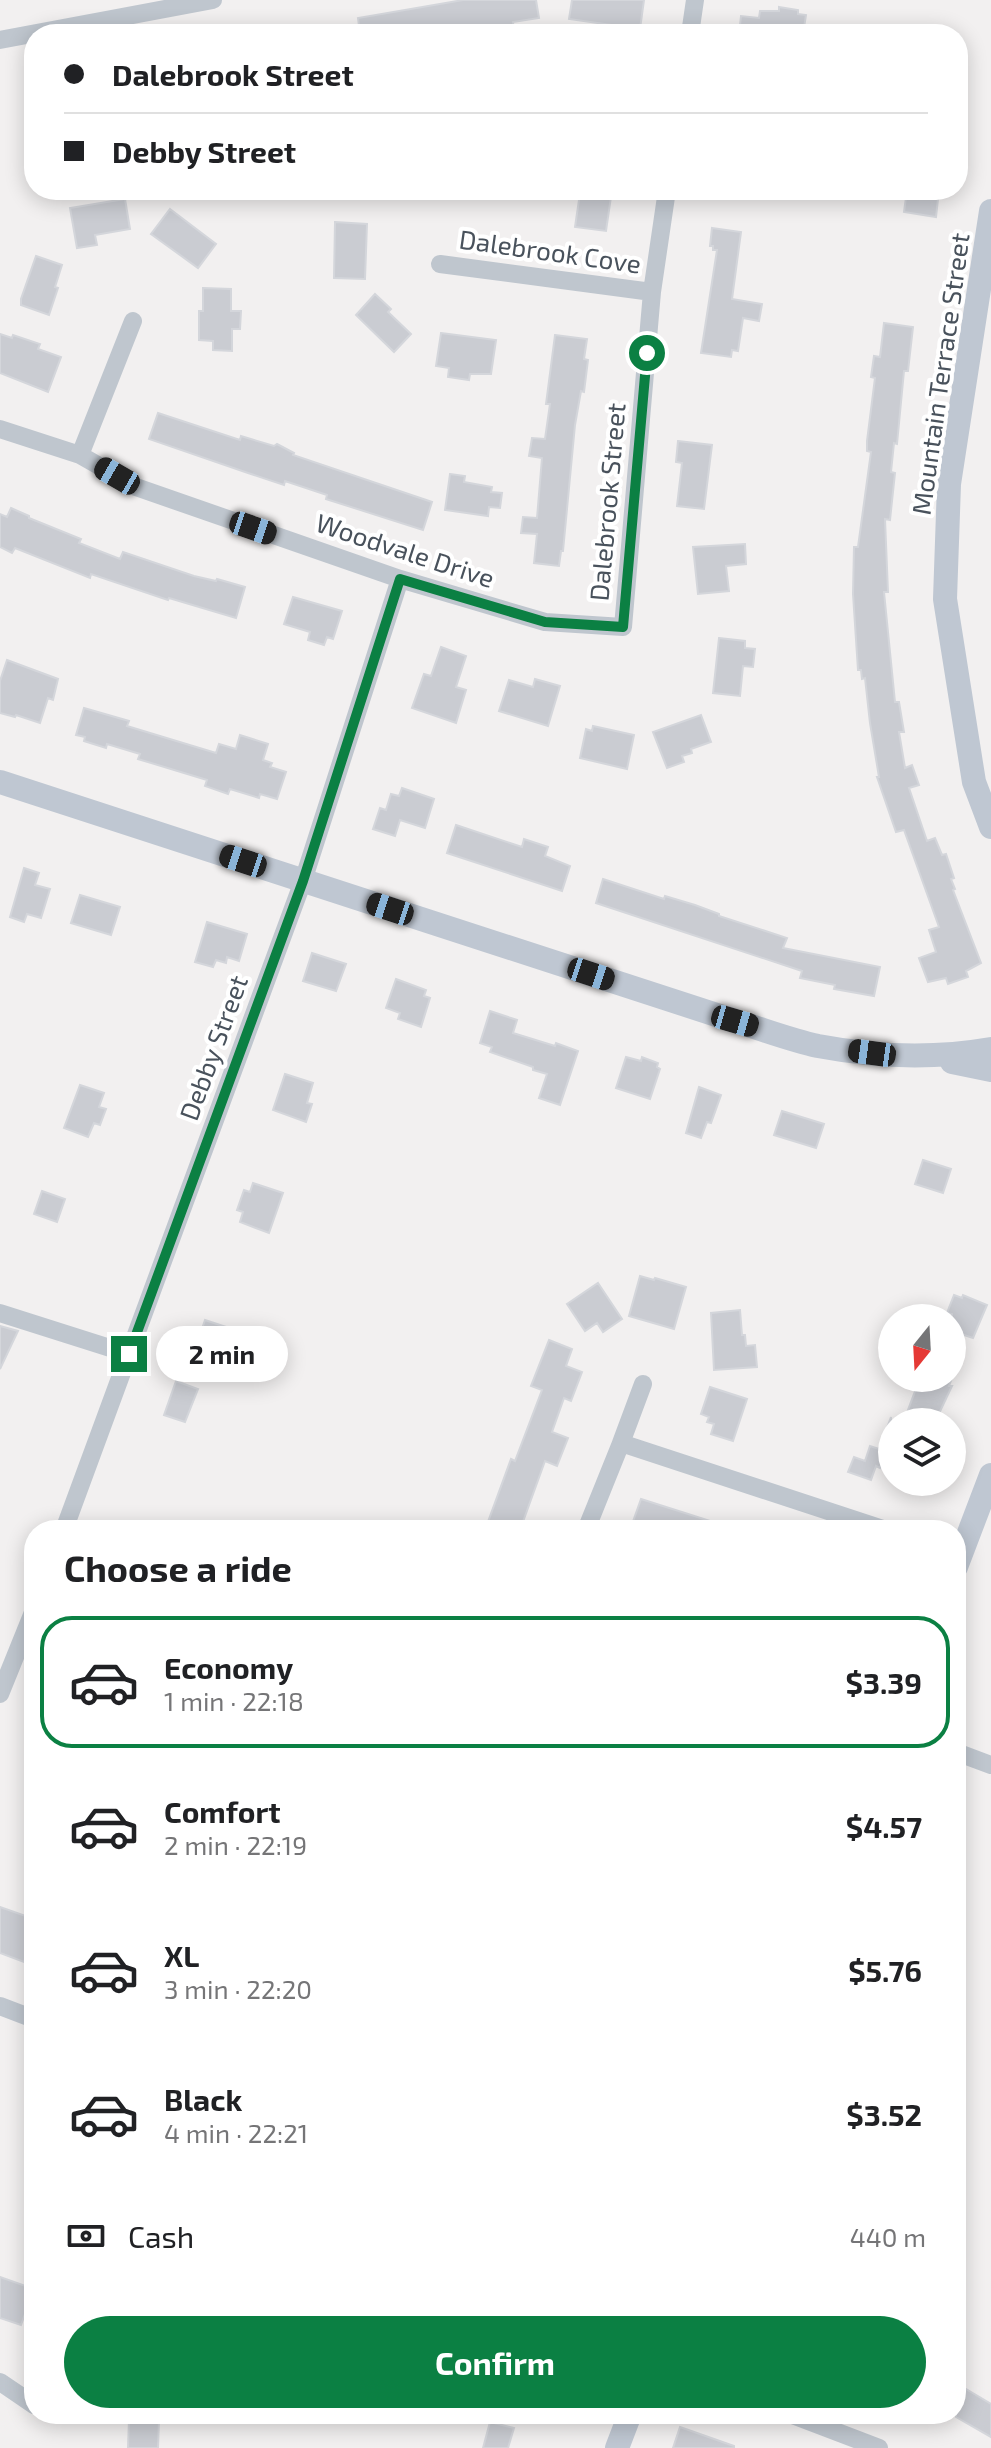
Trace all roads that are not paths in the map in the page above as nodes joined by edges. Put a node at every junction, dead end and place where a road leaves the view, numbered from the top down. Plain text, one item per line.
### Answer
1 (213, 0) edge
2 (695, 0) edge
3 (85, 24) edge
4 (691, 24) edge
5 (24, 35) edge
6 (0, 40) edge
7 (666, 200) edge
8 (991, 211) edge
9 (440, 264) dead end
10 (652, 292) junction
11 (133, 321) dead end
12 (0, 429) edge
13 (80, 455) junction
14 (400, 579) junction
15 (623, 627) joint
16 (0, 782) edge
17 (991, 827) edge
18 (303, 881) junction
19 (991, 1049) edge
20 (922, 1056) junction
21 (991, 1070) edge
22 (0, 1313) edge
23 (129, 1354) junction
24 (643, 1384) dead end
25 (621, 1443) junction
26 (991, 1475) edge
27 (68, 1520) edge
28 (590, 1520) edge
29 (856, 1520) edge
30 (966, 1538) edge
31 (24, 1634) edge
32 (1, 1690) edge
33 (966, 1756) edge
34 (991, 1765) edge
35 (0, 2006) edge
36 (24, 2015) edge
37 (0, 2382) edge
38 (24, 2398) edge
39 (626, 2424) edge
40 (816, 2424) edge
41 (617, 2448) edge
42 (879, 2448) edge

1 - 3 street
2 - 4 street
5 - 6 street
7 - 10 street, Dalebrook Street
8 - 17 main road, Mountain Terrace Street
9 - 10 street, Dalebrook Cove
10 - 15 street, Dalebrook Street
11 - 13 street
12 - 13 street, Woodvale Drive
13 - 14 street, Woodvale Drive
14 - 15 street, Woodvale Drive
14 - 18 street, Debby Street
16 - 18 main road
18 - 20 main road
18 - 23 street, Debby Street
19 - 20 main road
20 - 21 main road
22 - 23 street
23 - 27 street, Debby Street
24 - 25 street
25 - 28 street
25 - 29 street
26 - 30 main road
31 - 32 street
33 - 34 street
35 - 36 street
37 - 38 street
39 - 41 main road
40 - 42 street

